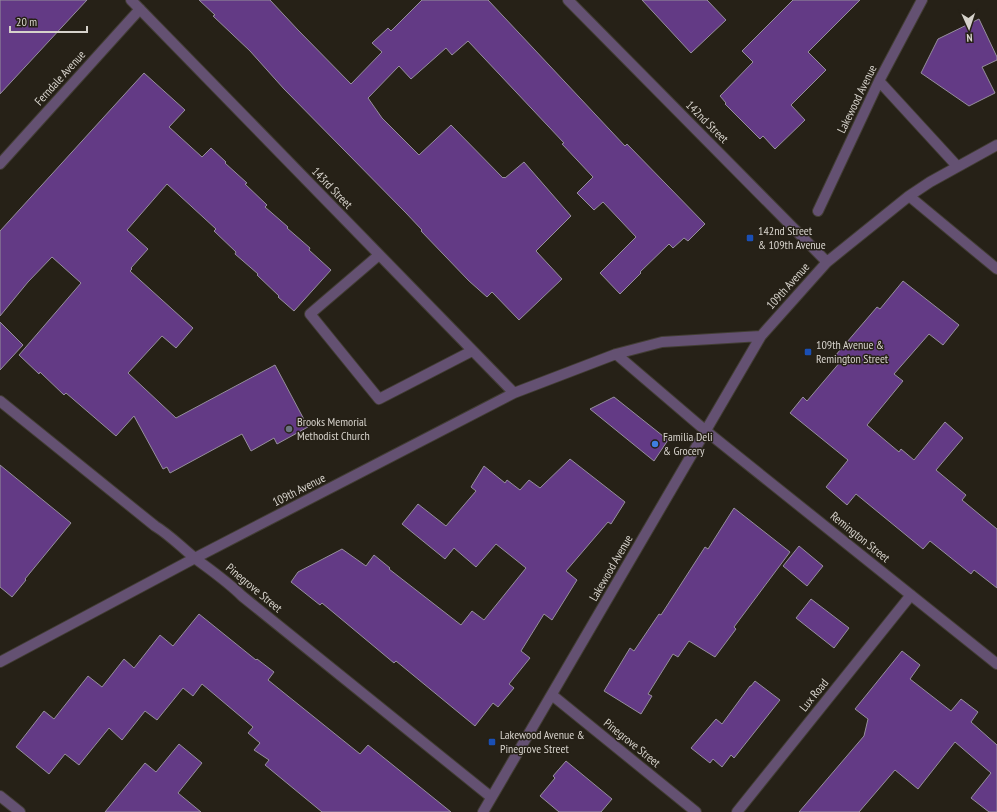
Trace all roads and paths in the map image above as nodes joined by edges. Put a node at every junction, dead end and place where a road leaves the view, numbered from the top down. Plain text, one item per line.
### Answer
1 (131, 0) edge
2 (568, 0) edge
3 (922, 0) edge
4 (140, 9) junction
5 (879, 81) junction
6 (997, 145) edge
7 (0, 164) edge
8 (957, 166) junction
9 (909, 196) junction
10 (818, 211) dead end
11 (379, 255) junction
12 (827, 262) junction
13 (997, 269) edge
14 (761, 336) junction
15 (472, 351) junction
16 (616, 354) junction
17 (514, 393) junction
18 (0, 401) edge
19 (706, 431) junction
20 (195, 558) junction
21 (911, 595) junction
22 (0, 662) edge
23 (997, 664) edge
24 (552, 695) junction
25 (0, 796) edge
26 (491, 797) junction
27 (20, 812) edge
28 (483, 812) edge
29 (696, 812) edge
30 (737, 812) edge

1 - 4 street, 143rd Street
2 - 12 street, 142nd Street
3 - 5 street, Lakewood Avenue
4 - 7 street, Ferndale Avenue
4 - 11 street, 143rd Street
5 - 8 street
5 - 10 street, Lakewood Avenue
6 - 8 street, 109th Avenue
8 - 9 street, 109th Avenue
9 - 12 street, 109th Avenue
9 - 13 street
11 - 15 street, 143rd Street
11 - 15 street
12 - 14 street, 109th Avenue
14 - 16 street, 109th Avenue
14 - 19 street, Lakewood Avenue
15 - 17 street, 143rd Street
16 - 17 street, 109th Avenue
16 - 19 street
17 - 20 street, 109th Avenue
18 - 20 street, Pinegrove Street
19 - 21 street, Remington Street
19 - 24 street, Lakewood Avenue
20 - 22 street, 109th Avenue
20 - 26 street, Pinegrove Street
21 - 23 street, Remington Street
21 - 30 street, Lux Road
24 - 26 street, Lakewood Avenue
24 - 29 street, Pinegrove Street
25 - 27 street
26 - 28 street, Lakewood Avenue

